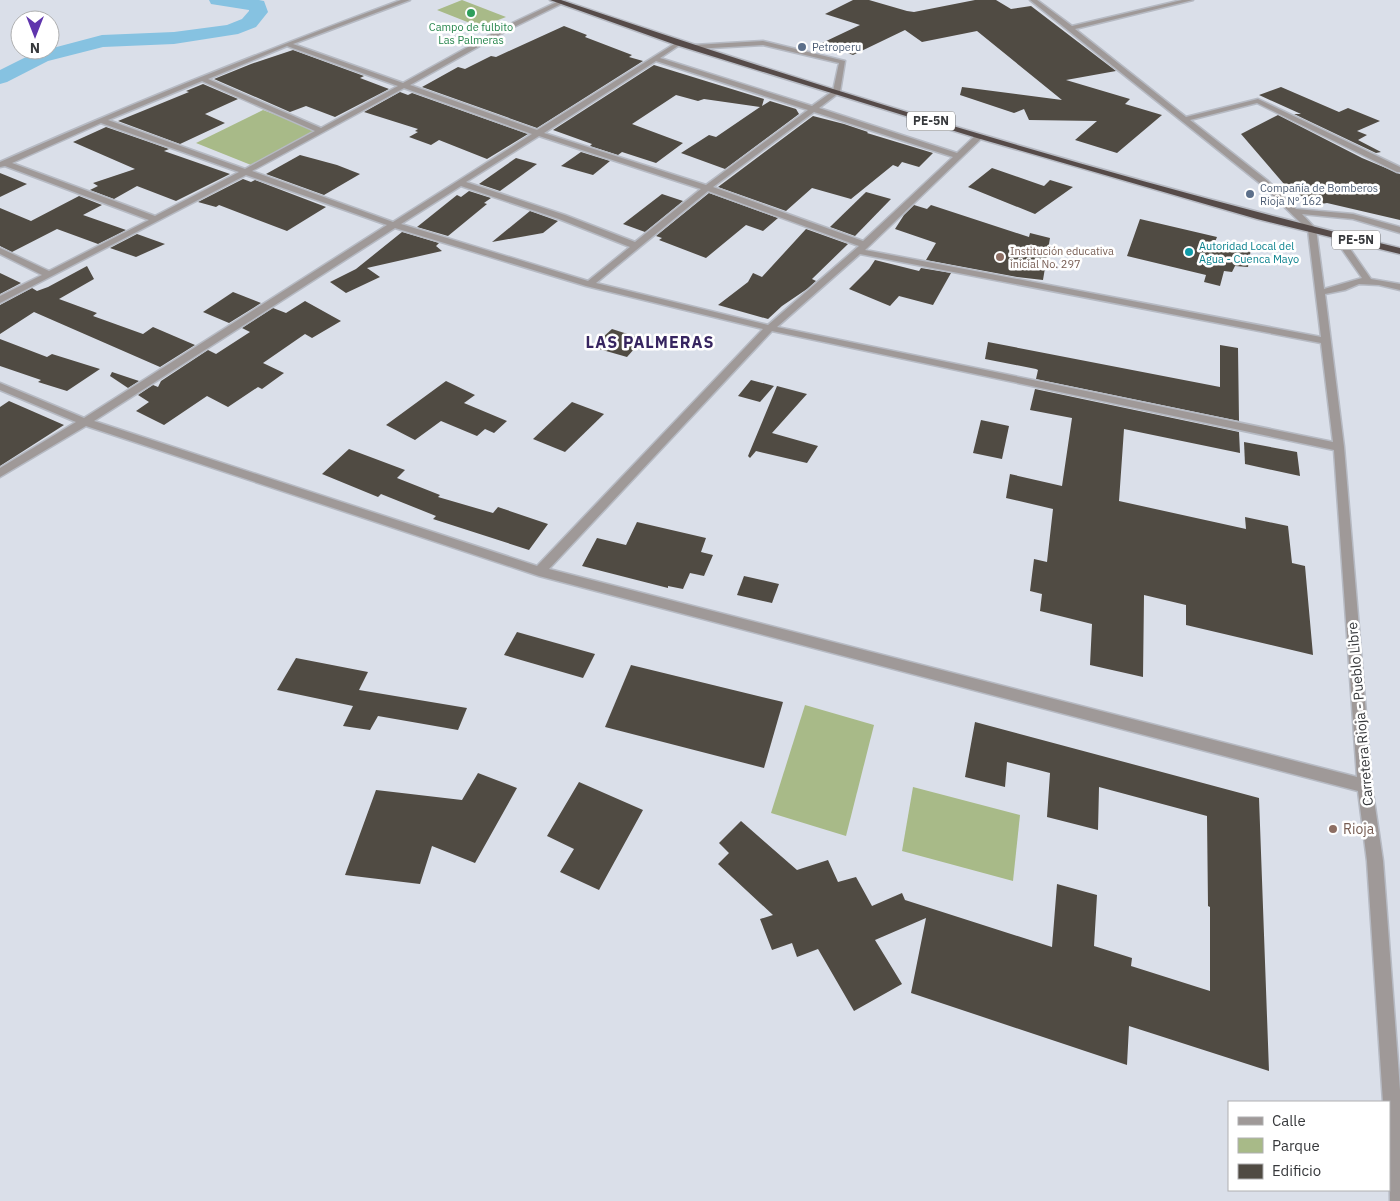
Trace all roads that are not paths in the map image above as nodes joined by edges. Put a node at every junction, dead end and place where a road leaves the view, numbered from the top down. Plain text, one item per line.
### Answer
1 (407, 0) edge
2 (1033, 0) edge
3 (1190, 0) edge
4 (557, 1) edge
5 (1071, 28) junction
6 (679, 43) junction
7 (288, 44) junction
8 (694, 47) junction
9 (654, 58) junction
10 (203, 79) junction
11 (404, 86) junction
12 (836, 92) junction
13 (813, 109) junction
14 (1185, 119) junction
15 (102, 120) junction
16 (321, 131) junction
17 (537, 133) junction
18 (980, 136) junction
19 (959, 156) junction
20 (3, 164) edge
21 (1400, 170) edge
22 (246, 172) junction
23 (460, 183) junction
24 (707, 188) junction
25 (1293, 211) junction
26 (155, 220) junction
27 (394, 225) junction
28 (1312, 229) junction
29 (1400, 230) edge
30 (1336, 235) junction
31 (636, 246) junction
32 (861, 248) junction
33 (0, 251) edge
34 (1400, 251) edge
35 (49, 275) junction
36 (1368, 282) junction
37 (589, 284) junction
38 (1400, 287) edge
39 (1321, 292) junction
40 (0, 300) edge
41 (770, 328) junction
42 (1324, 341) junction
43 (0, 386) edge
44 (85, 422) junction
45 (1339, 447) junction
46 (0, 473) edge
47 (540, 571) junction
48 (1365, 786) junction
49 (1399, 1201) edge

1 - 7 street
2 - 5 street
3 - 5 street
4 - 6 highway, PE-5N
4 - 11 street
5 - 14 street
6 - 8 highway, PE-5N
6 - 9 street
7 - 10 street
7 - 11 street
8 - 12 highway, PE-5N
8 - 12 street
9 - 13 street
9 - 17 street
10 - 15 street
10 - 16 street
11 - 16 street
11 - 17 street
12 - 13 street
12 - 18 highway, PE-5N
13 - 19 street
13 - 24 street
14 - 21 street
14 - 25 street
15 - 20 street
15 - 22 street
16 - 22 street
17 - 23 street
17 - 24 street
18 - 19 street
18 - 28 highway, PE-5N
19 - 32 street
20 - 26 street
22 - 26 street
22 - 27 street
23 - 27 street
23 - 31 street
24 - 31 street
24 - 32 street
25 - 28 street
25 - 29 street
26 - 35 street
27 - 37 street
27 - 44 street
28 - 30 highway, PE-5N
28 - 39 street, Carretera Rioja - Pueblo Libre
30 - 34 highway, PE-5N
30 - 36 street
31 - 37 street
32 - 41 street
32 - 42 street
33 - 35 street
35 - 40 street
36 - 38 street
36 - 39 street
37 - 41 street
39 - 42 street, Carretera Rioja - Pueblo Libre
41 - 45 street
41 - 47 street
42 - 45 street, Carretera Rioja - Pueblo Libre
43 - 44 street
44 - 46 street
44 - 47 street
45 - 48 street, Carretera Rioja - Pueblo Libre
47 - 48 street
48 - 49 street, Carretera Rioja - Pueblo Libre

